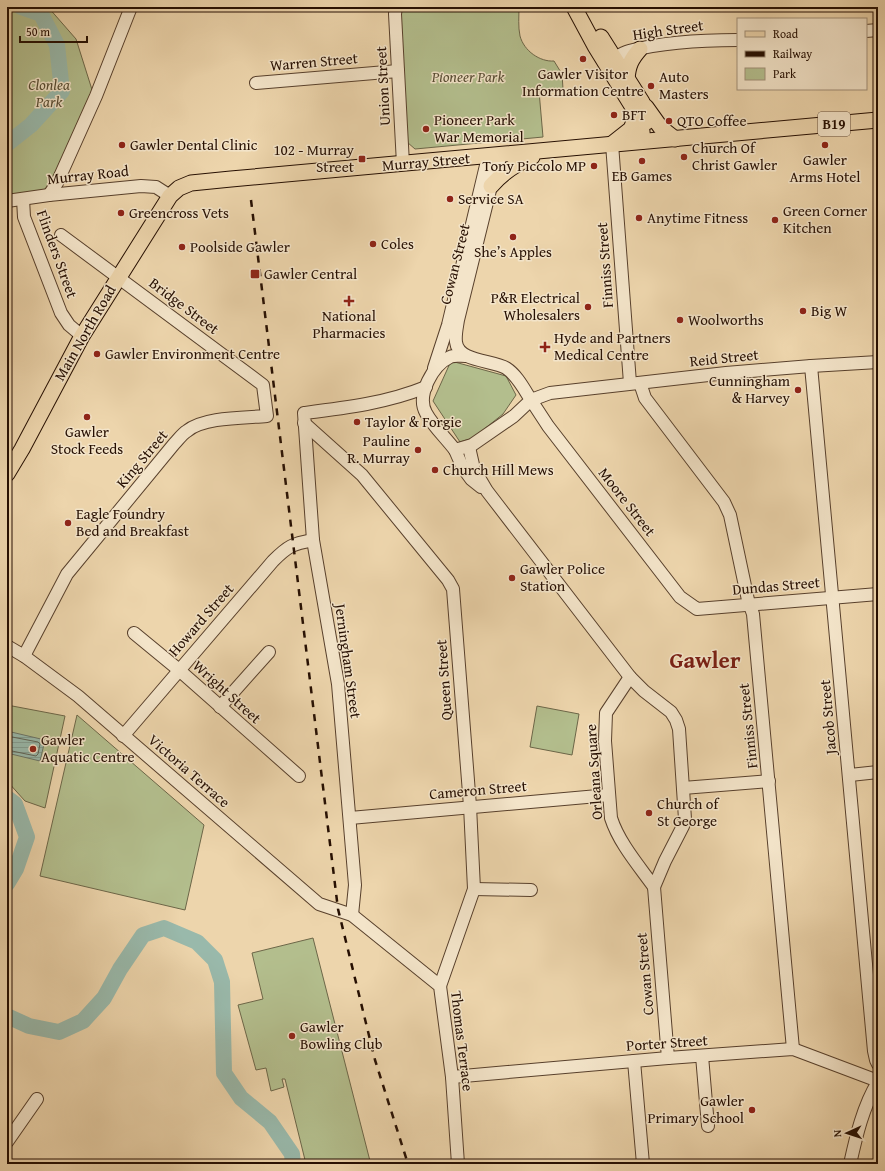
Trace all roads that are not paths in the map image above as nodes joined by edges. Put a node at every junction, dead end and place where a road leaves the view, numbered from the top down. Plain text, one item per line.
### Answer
1 (131, 7) edge
2 (396, 7) edge
3 (574, 7) edge
4 (582, 7) edge
5 (878, 30) edge
6 (867, 31) edge
7 (737, 40) edge
8 (640, 49) junction
9 (610, 61) junction
10 (398, 71) junction
11 (627, 79) junction
12 (256, 83) dead end
13 (639, 108) junction
14 (878, 120) edge
15 (675, 138) junction
16 (646, 141) junction
17 (612, 144) junction
18 (544, 152) junction
19 (495, 156) junction
20 (467, 158) junction
21 (403, 164) junction
22 (488, 180) junction
23 (49, 195) junction
24 (170, 196) junction
25 (23, 199) junction
26 (7, 201) edge
27 (61, 235) dead end
28 (118, 277) junction
29 (82, 336) junction
30 (465, 356) junction
31 (878, 362) edge
32 (811, 366) junction
33 (433, 371) junction
34 (635, 383) junction
35 (521, 385) junction
36 (426, 387) junction
37 (550, 393) junction
38 (531, 400) junction
39 (267, 416) joint
40 (514, 416) junction
41 (304, 418) junction
42 (548, 426) junction
43 (469, 446) junction
44 (455, 450) junction
45 (7, 474) edge
46 (487, 491) junction
47 (312, 540) junction
48 (878, 594) edge
49 (680, 597) joint
50 (832, 597) junction
51 (750, 605) junction
52 (134, 633) dead end
53 (7, 646) edge
54 (269, 652) dead end
55 (24, 656) junction
56 (179, 670) junction
57 (630, 677) junction
58 (220, 707) junction
59 (123, 736) junction
60 (878, 772) edge
61 (850, 775) junction
62 (298, 776) dead end
63 (769, 781) junction
64 (683, 788) junction
65 (609, 795) junction
66 (470, 806) junction
67 (350, 818) junction
68 (654, 887) junction
69 (474, 889) junction
70 (531, 890) dead end
71 (352, 915) junction
72 (440, 986) junction
73 (793, 1049) junction
74 (702, 1056) junction
75 (668, 1058) junction
76 (634, 1061) junction
77 (878, 1064) edge
78 (452, 1078) junction
79 (878, 1082) edge
80 (37, 1099) dead end
81 (708, 1126) dead end
82 (7, 1142) edge
83 (458, 1164) edge
84 (643, 1164) edge
85 (850, 1164) edge

1 - 23 street
2 - 10 street, Union Street
3 - 9 main road
4 - 9 main road
5 - 6 street
7 - 8 street, High Street
8 - 9 street, High Street
8 - 11 main road
9 - 11 main road
9 - 13 main road
10 - 12 street, Warren Street
10 - 21 street, Union Street
11 - 13 main road
13 - 15 main road
13 - 16 main road
13 - 17 main road
14 - 15 main road, Murray Street / B19
15 - 16 main road, Murray Street / B19
16 - 17 main road, Murray Street
17 - 18 main road, Murray Street
17 - 34 street, Finniss Street
18 - 19 main road, Murray Street
18 - 22 main road
19 - 20 main road, Murray Street
19 - 22 street, Cowan Street
20 - 21 main road, Murray Street
20 - 22 street
21 - 24 main road, Murray Street
22 - 30 street, Cowan Street
22 - 33 street, Cowan Street
23 - 24 street, Murray Road
23 - 25 street, Murray Road
24 - 28 main road, Main North Road
25 - 26 street, Murray Road
25 - 29 street, Flinders Street
27 - 28 street, Bridge Street
28 - 29 main road, Main North Road
28 - 39 street, Bridge Street
29 - 45 main road, Main North Road
30 - 33 street
30 - 35 street
31 - 32 street, Reid Street
32 - 34 street, Reid Street
32 - 50 street, Jacob Street
33 - 36 street
34 - 37 street, Reid Street
34 - 51 street, Finniss Street
35 - 37 street, Reid Street
35 - 38 street
36 - 41 street
36 - 44 street
37 - 38 street, Reid Street
38 - 40 street
38 - 42 street, Moore Street
39 - 55 street, King Street
40 - 42 street, Moore Street
40 - 43 street
41 - 47 street, Jerningham Street
41 - 66 street, Queen Street
42 - 49 street, Moore Street
43 - 44 street
43 - 46 street
44 - 46 street
46 - 57 street
47 - 56 street, Howard Street
47 - 67 street, Jerningham Street
48 - 50 street, Dundas Street
49 - 51 street, Dundas Street
50 - 51 street, Dundas Street
50 - 61 street, Jacob Street
51 - 63 street, Finniss Street
52 - 56 street, Wright Street
53 - 55 street, Victoria Terrace
54 - 58 street
55 - 59 street, Victoria Terrace
56 - 58 street, Wright Street
56 - 59 street, Howard Street
57 - 64 street
57 - 65 street, Orleana Square
58 - 62 street, Wright Street
59 - 71 street, Victoria Terrace
60 - 61 street
61 - 77 street, Jacob Street
63 - 64 street
63 - 73 street, Finniss Street
64 - 68 street
65 - 66 street, Cameron Street
65 - 68 street, Orleana Square
66 - 67 street, Cameron Street
66 - 69 street, Queen Street
67 - 71 street, Jerningham Street
68 - 75 street, Cowan Street
69 - 70 street
69 - 72 street, Queen Street
71 - 72 street, Thomas Terrace
72 - 78 street, Thomas Terrace
73 - 74 street, Porter Street
73 - 79 street, Porter Street
74 - 75 street, Porter Street
74 - 81 street
75 - 76 street, Porter Street
76 - 78 street, Porter Street
76 - 84 street
78 - 83 street, Thomas Terrace
79 - 85 street
80 - 82 street

